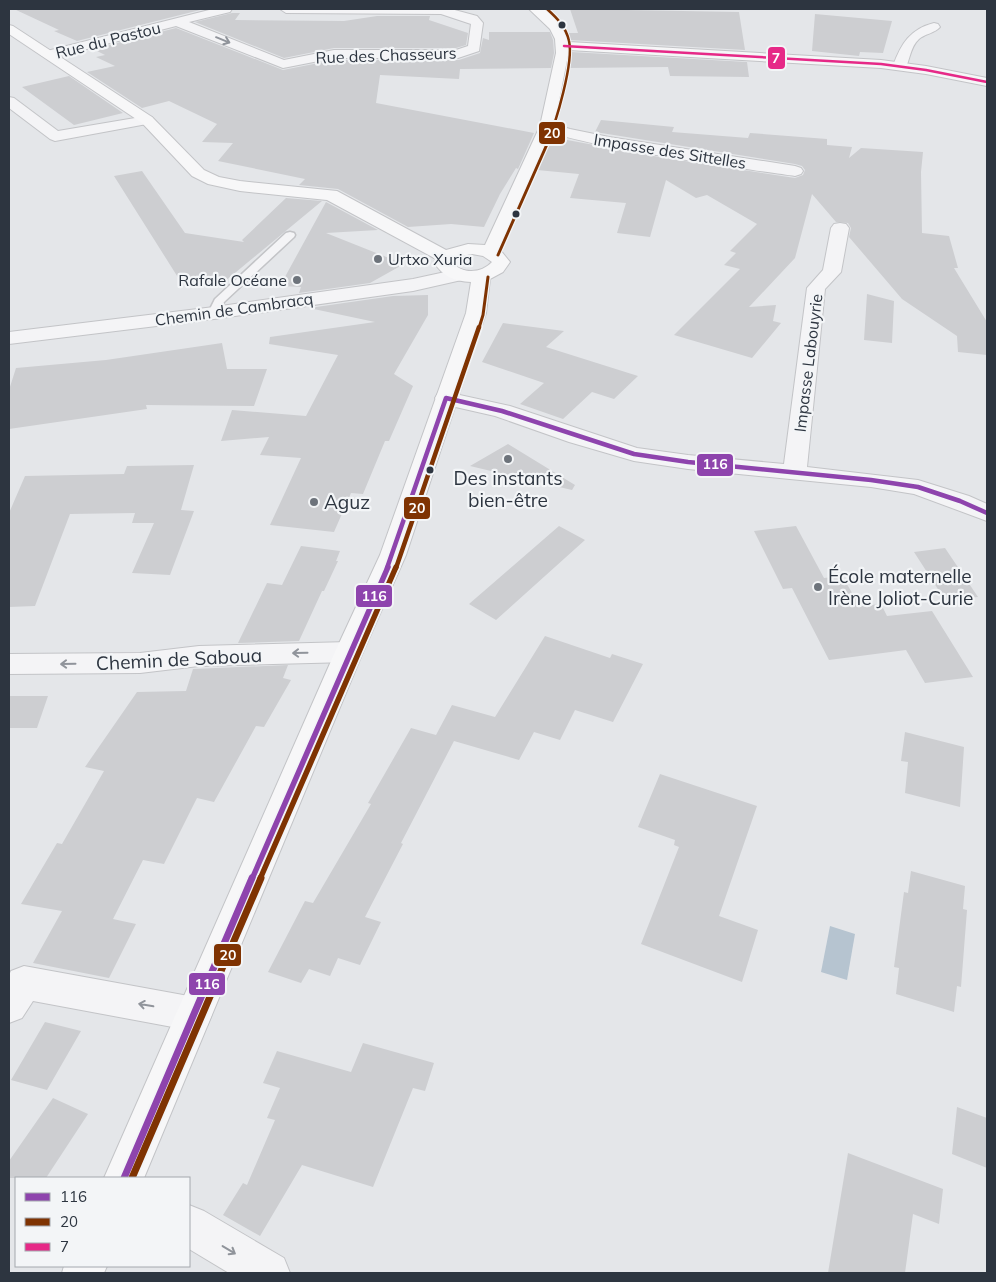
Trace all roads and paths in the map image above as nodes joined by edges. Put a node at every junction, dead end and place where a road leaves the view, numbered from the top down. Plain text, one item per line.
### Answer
1 (226, 9) edge
2 (286, 9) edge
3 (330, 9) edge
4 (535, 9) edge
5 (178, 22) junction
6 (934, 27) dead end
7 (9, 29) edge
8 (564, 46) junction
9 (48, 55) junction
10 (900, 66) junction
11 (987, 82) edge
12 (9, 101) edge
13 (147, 120) junction
14 (547, 126) junction
15 (795, 171) dead end
16 (840, 228) dead end
17 (290, 235) dead end
18 (491, 252) junction
19 (446, 256) junction
20 (458, 275) junction
21 (481, 276) junction
22 (214, 313) junction
23 (9, 338) edge
24 (446, 398) junction
25 (795, 474) junction
26 (987, 513) edge
27 (349, 652) junction
28 (9, 664) edge
29 (9, 1006) edge
30 (194, 1014) junction
31 (124, 1177) edge
32 (190, 1227) edge
33 (269, 1273) edge

1 - 5 street, Rue du Pastou
2 - 3 street, Rue des Chasseurs
5 -> 3 street, Rue des Chasseurs
4 - 8 street
5 - 9 street, Rue du Pastou
6 - 10 street
7 - 9 street
8 - 10 street
8 - 14 street
9 - 13 street
10 - 11 street
12 - 13 street
13 - 19 street
14 - 15 street, Impasse des Sittelles
14 - 18 street
16 - 25 street, Impasse Labouyrie
17 - 22 lane
18 - 19 street
18 - 21 street
19 - 20 street
20 - 21 street
20 - 22 street, Chemin de Cambracq
21 - 24 street
22 - 23 street, Chemin de Cambracq
24 - 25 street
24 - 27 street
25 - 26 street
27 -> 28 street, Chemin de Saboua
27 - 30 street
30 -> 29 street
30 - 31 street
32 -> 33 street

